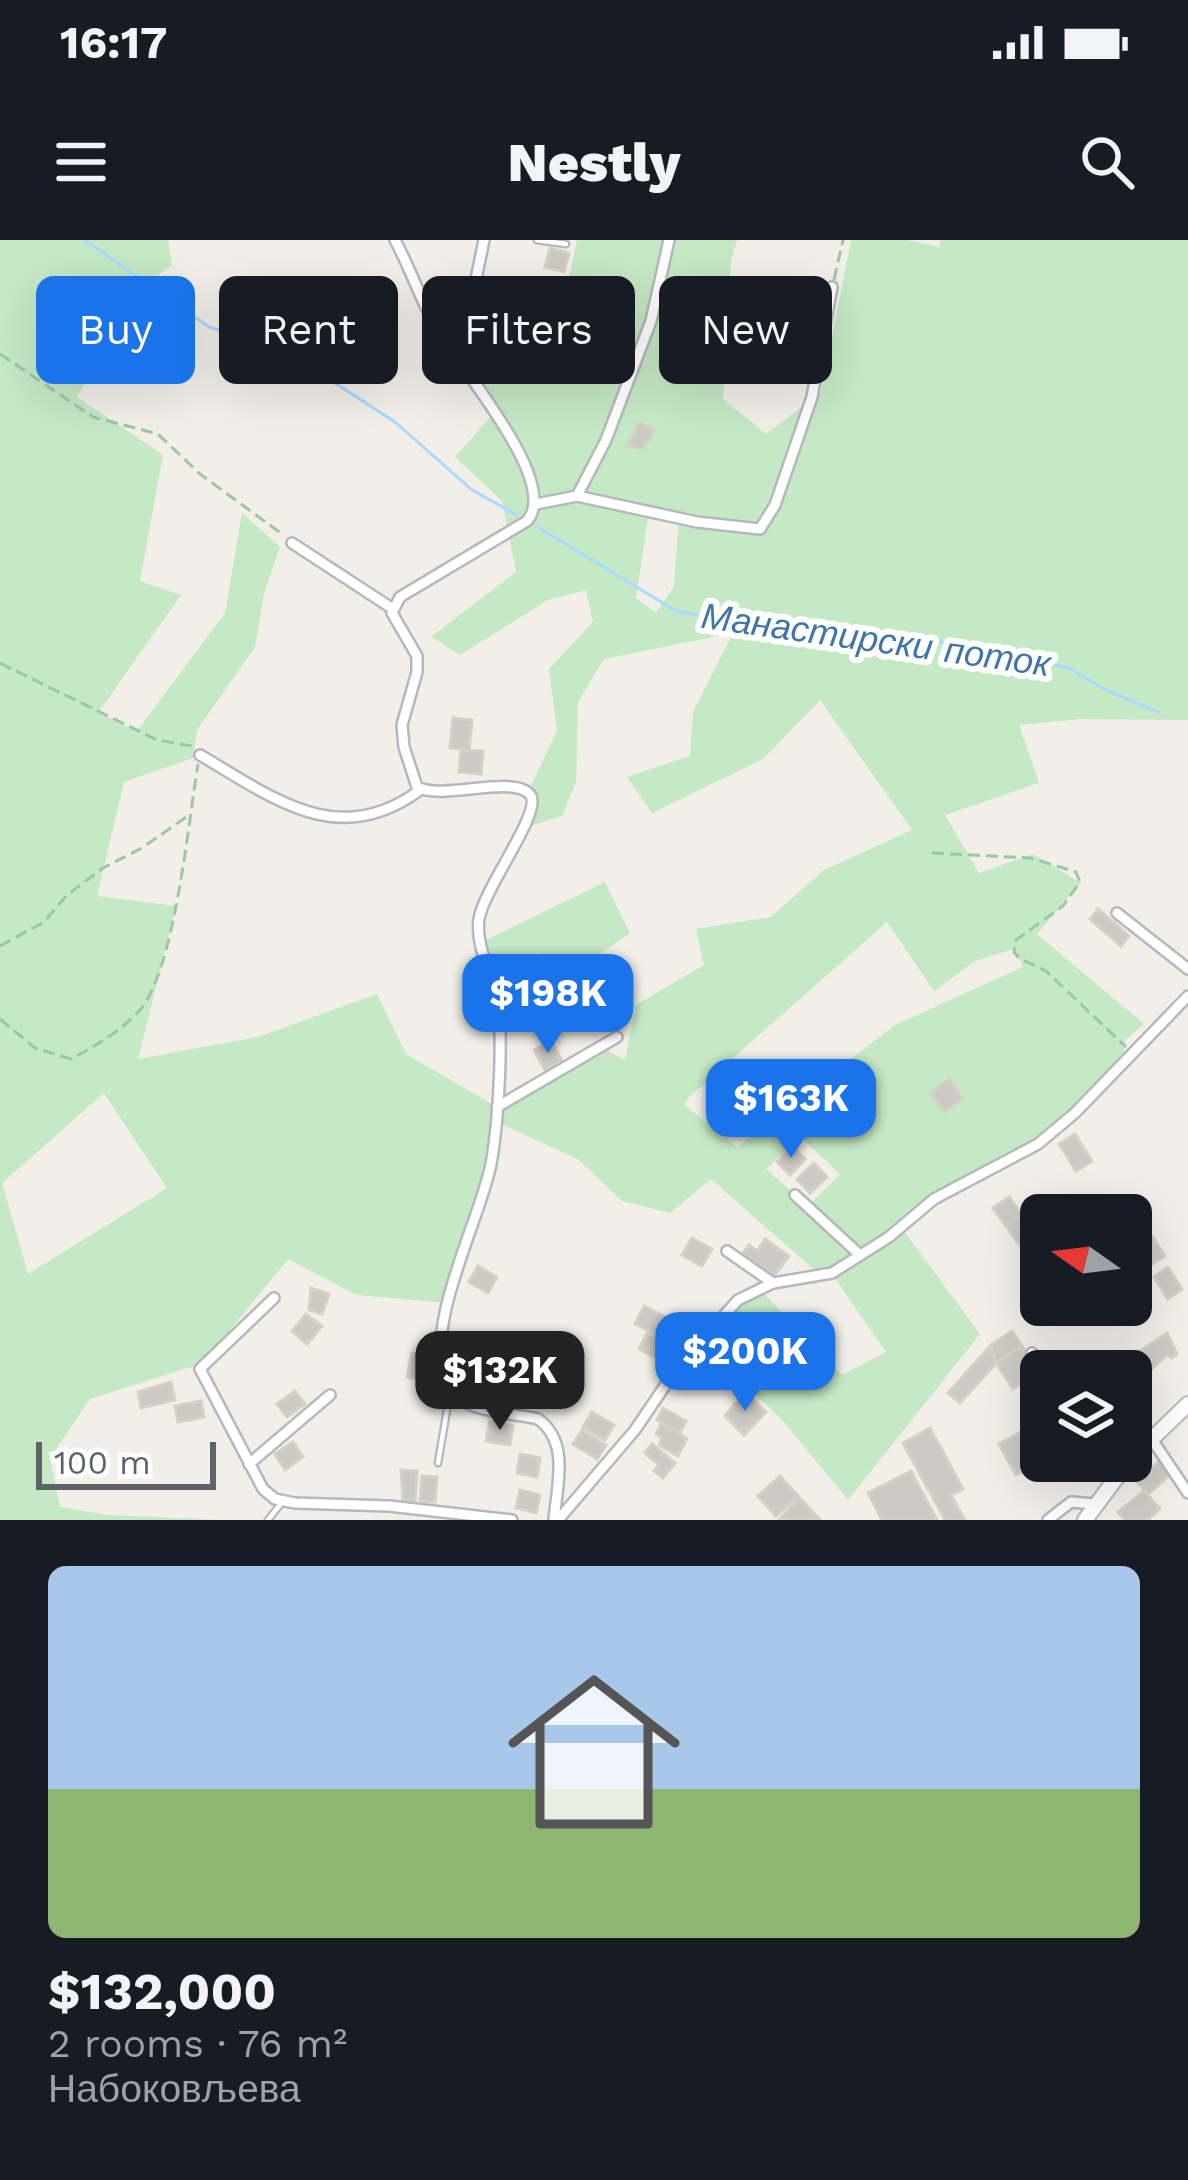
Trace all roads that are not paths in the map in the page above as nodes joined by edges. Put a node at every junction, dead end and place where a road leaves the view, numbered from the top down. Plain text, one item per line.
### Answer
1 (395, 240) edge
2 (484, 240) edge
3 (537, 240) edge
4 (669, 240) edge
5 (566, 244) dead end
6 (477, 276) edge
7 (422, 298) edge
8 (475, 384) edge
9 (814, 384) edge
10 (577, 496) junction
11 (536, 504) junction
12 (292, 543) road end
13 (393, 609) junction
14 (200, 755) road end
15 (420, 790) junction
16 (1117, 913) dead end
17 (1188, 969) edge
18 (1188, 996) edge
19 (617, 1037) dead end
20 (497, 1107) junction
21 (795, 1195) dead end
22 (727, 1251) dead end
23 (860, 1255) junction
24 (773, 1283) junction
25 (274, 1298) dead end
26 (450, 1392) junction
27 (330, 1395) dead end
28 (1188, 1404) edge
29 (1152, 1437) edge
30 (1152, 1439) edge
31 (438, 1463) dead end
32 (249, 1464) junction
33 (1112, 1482) edge
34 (1188, 1493) edge
35 (284, 1501) junction
36 (1095, 1504) junction
37 (268, 1520) edge
38 (512, 1520) edge
39 (556, 1520) edge
40 (1048, 1520) edge
41 (1085, 1520) edge

1 - 7 street
2 - 6 street
3 - 5 lane
4 - 10 street
8 - 11 street
9 - 10 street
10 - 11 street
11 - 13 street
12 - 13 street
13 - 15 street
14 - 15 street
15 - 20 street
16 - 17 street
18 - 23 street
19 - 20 street
20 - 26 street
21 - 23 street
22 - 24 street
23 - 24 street
24 - 39 street
25 - 32 street
26 - 31 lane
26 - 39 street
27 - 32 street
28 - 29 main road
30 - 34 street
32 - 35 street
33 - 36 main road
35 - 37 lane
35 - 38 street
36 - 40 street
36 - 41 main road

